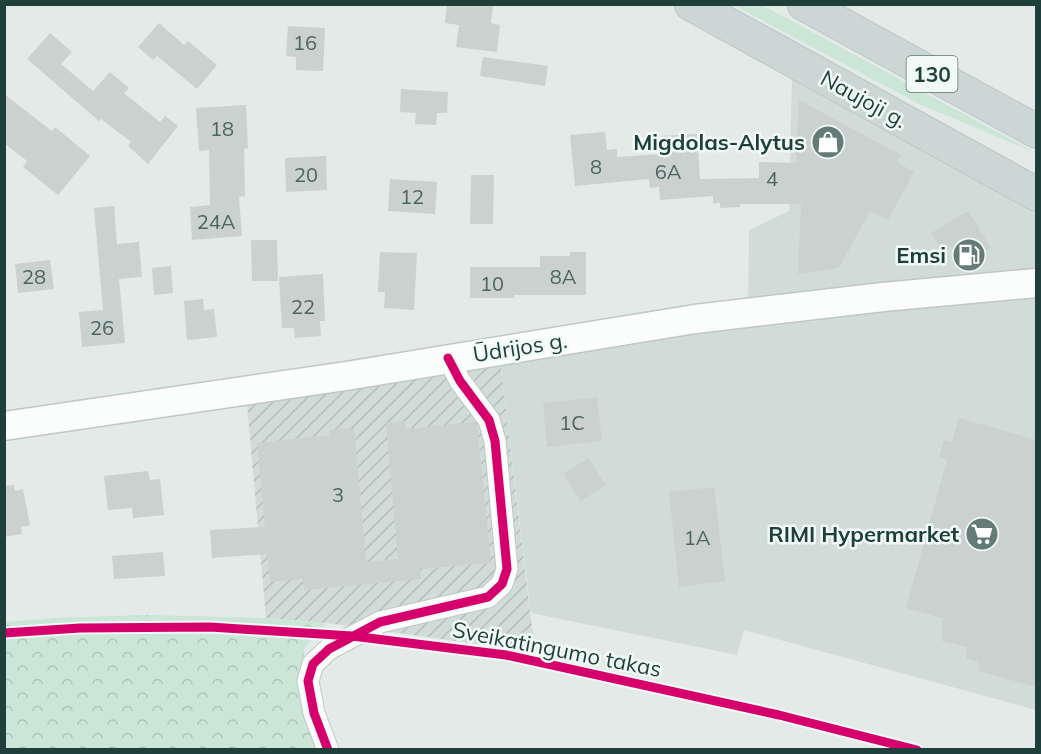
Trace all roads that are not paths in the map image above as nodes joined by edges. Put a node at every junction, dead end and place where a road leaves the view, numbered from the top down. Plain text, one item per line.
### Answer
1 (690, 4) edge
2 (822, 9) edge
3 (1036, 131) edge
4 (1036, 194) edge
5 (1036, 283) edge
6 (448, 358) junction
7 (4, 426) edge
8 (327, 750) edge

1 - 4 main road, Naujoji g. / 130
2 - 3 main road, 130
5 - 6 main road, Ūdrijos g.
6 - 7 main road, Ūdrijos g.
6 - 8 street

